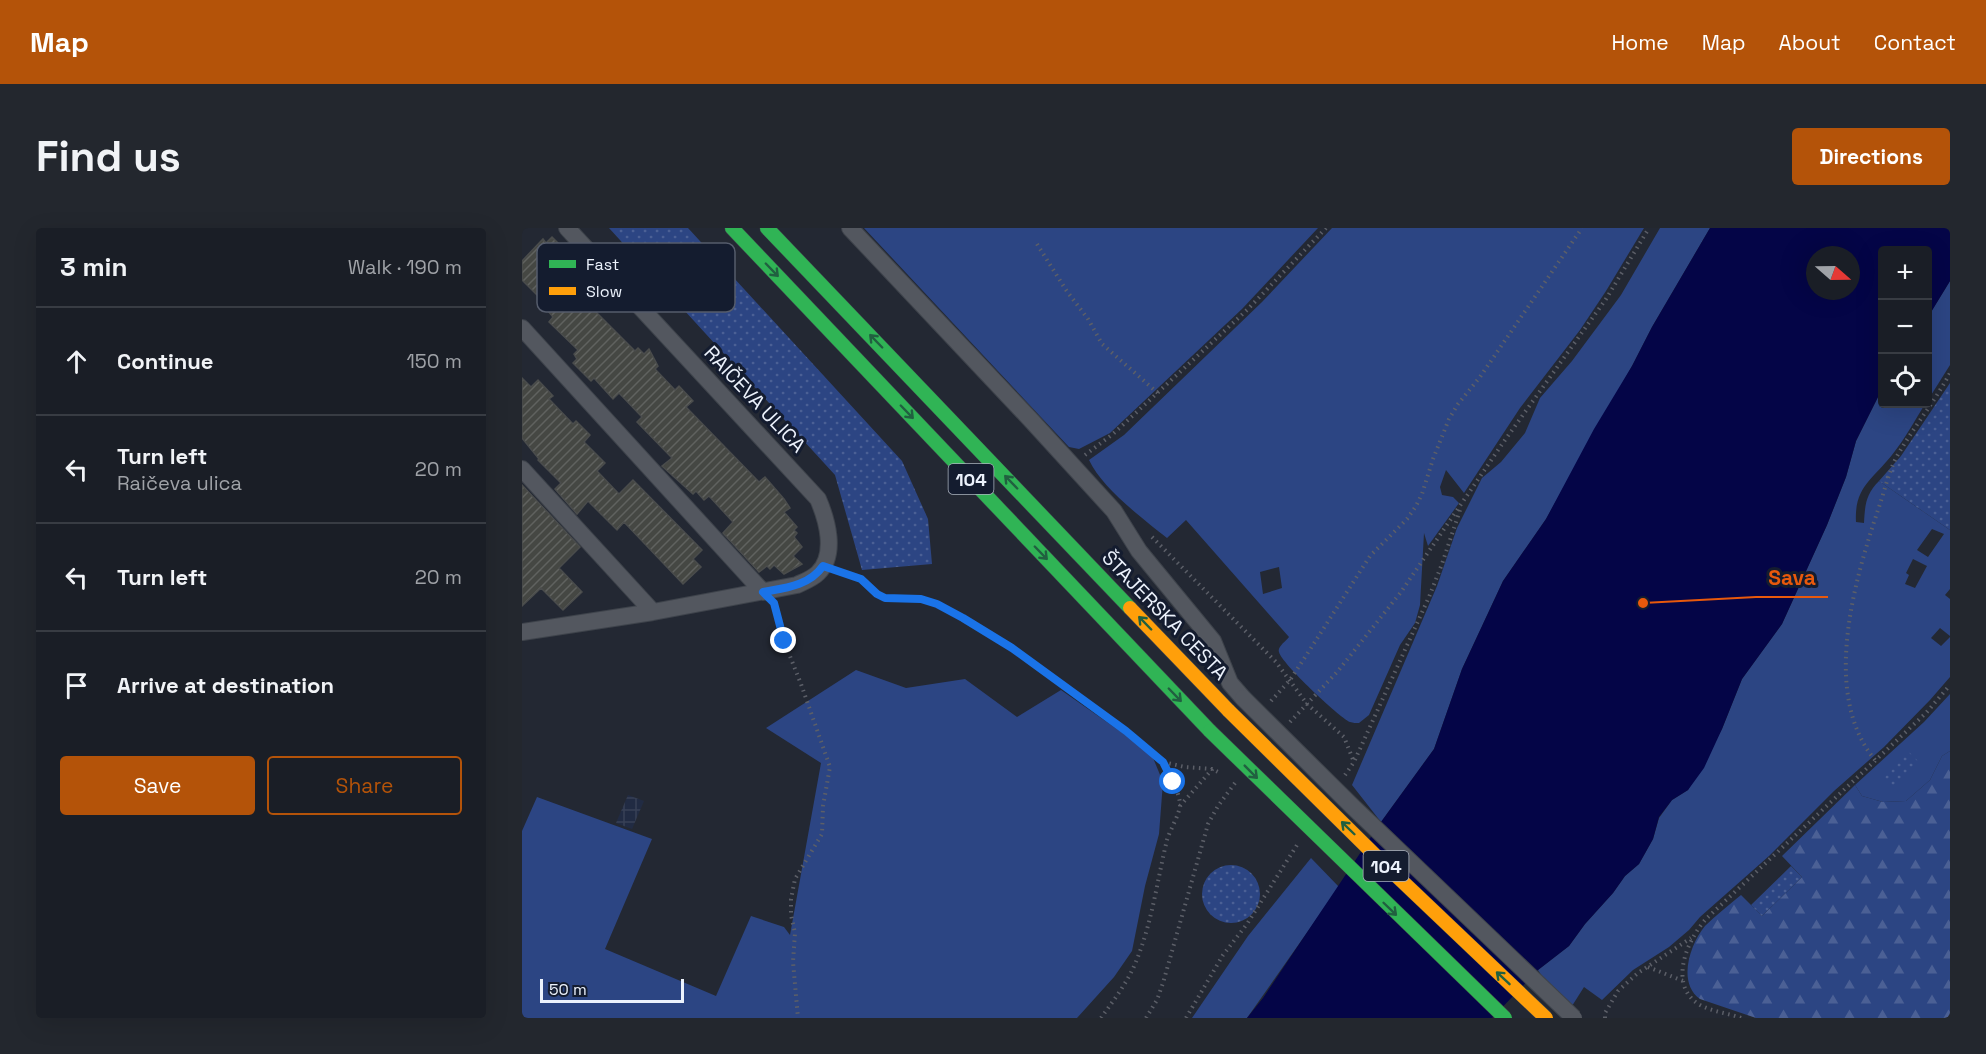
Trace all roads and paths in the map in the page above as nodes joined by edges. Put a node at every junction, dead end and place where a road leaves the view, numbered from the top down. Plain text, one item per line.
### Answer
1 (567, 228) edge
2 (732, 228) edge
3 (767, 228) edge
4 (850, 228) edge
5 (1326, 228) edge
6 (1582, 228) edge
7 (1648, 228) edge
8 (581, 243) edge
9 (1037, 244) dead end
10 (645, 312) edge
11 (522, 328) edge
12 (1950, 374) edge
13 (1159, 394) junction
14 (1071, 463) junction
15 (522, 469) edge
16 (1144, 531) dead end
17 (823, 566) junction
18 (763, 592) junction
19 (653, 612) junction
20 (525, 627) edge
21 (1290, 680) junction
22 (1950, 686) edge
23 (1307, 704) junction
24 (1285, 728) dead end
25 (1875, 760) junction
26 (1163, 762) junction
27 (1354, 762) dead end
28 (1225, 775) dead end
29 (1241, 777) dead end
30 (1230, 780) dead end
31 (1234, 785) junction
32 (1692, 938) junction
33 (1647, 967) junction
34 (1684, 981) junction
35 (798, 1018) edge
36 (1101, 1018) edge
37 (1146, 1018) edge
38 (1505, 1018) edge
39 (1546, 1018) edge
40 (1574, 1018) edge
41 (1605, 1018) edge
42 (1741, 1018) edge

1 - 8 street, RAIČEVA ULICA
2 -> 38 main road, 104, bridge
39 -> 3 main road, ŠTAJERSKA CESTA / 104, bridge
4 - 14 street
5 - 13 path
6 - 21 path
7 - 23 path
9 - 13 path
10 - 17 street, RAIČEVA ULICA
11 - 18 street
12 - 25 path
13 - 14 path
14 - 40 street, bridge
15 - 19 street
16 - 21 path
17 - 18 street
17 - 26 path
18 - 19 street
18 - 35 path
19 - 20 street
21 - 23 path
22 - 25 path
23 - 24 path
23 - 27 path
25 - 32 path
26 - 28 path
26 - 36 path
29 - 31 path
30 - 31 path
31 - 37 path
32 - 33 path
32 - 34 path
33 - 34 path
33 - 41 path
34 - 42 path

